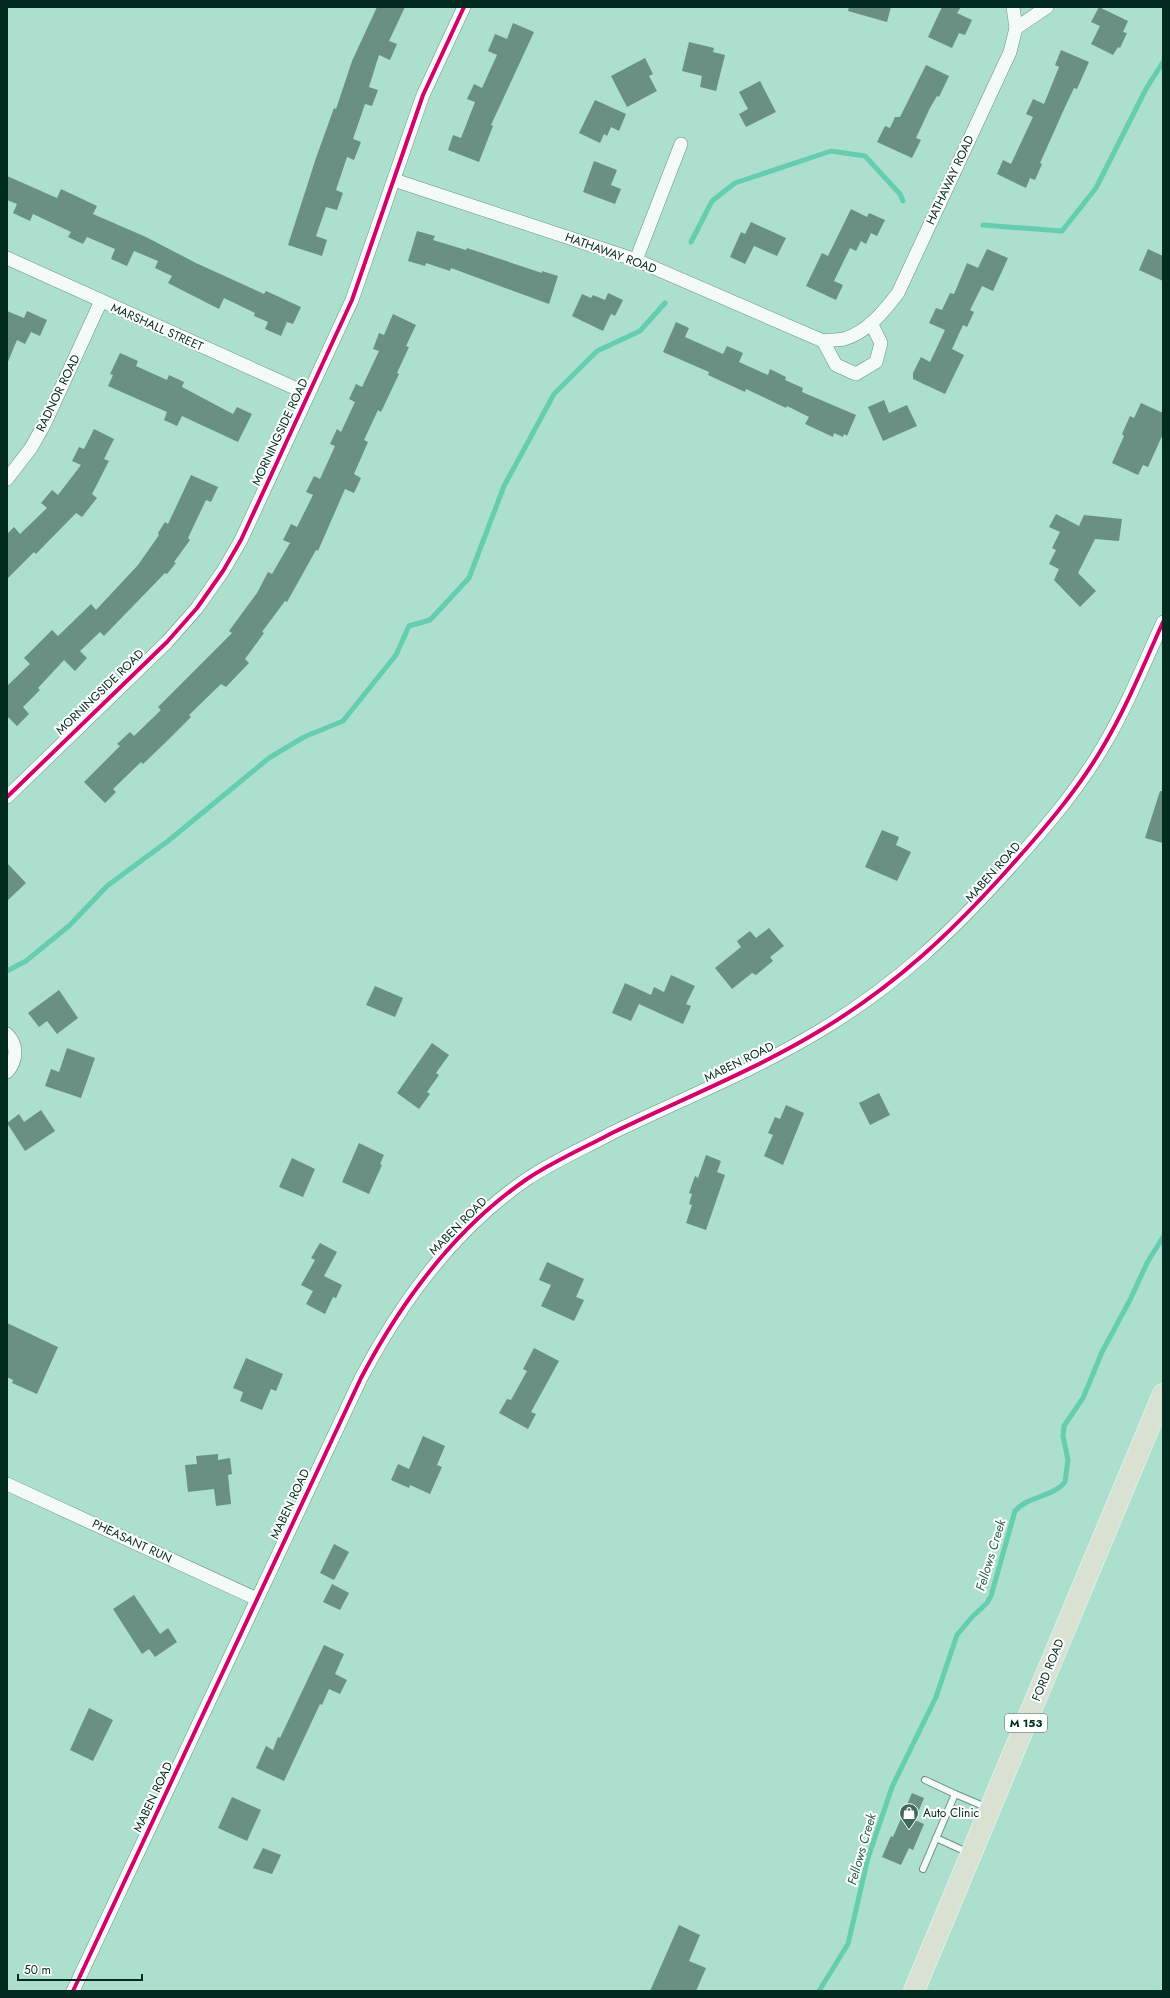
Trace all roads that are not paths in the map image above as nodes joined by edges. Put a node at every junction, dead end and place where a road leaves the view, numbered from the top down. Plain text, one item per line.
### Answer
1 (464, 7) edge
2 (1013, 7) edge
3 (1047, 7) edge
4 (1016, 28) junction
5 (681, 144) dead end
6 (394, 180) junction
7 (7, 258) edge
8 (636, 260) junction
9 (101, 301) junction
10 (871, 323) junction
11 (822, 341) junction
12 (308, 394) junction
13 (7, 479) edge
14 (1163, 622) edge
15 (7, 797) edge
16 (7, 1034) edge
17 (7, 1072) edge
18 (1163, 1394) edge
19 (7, 1484) edge
20 (256, 1599) junction
21 (925, 1780) dead end
22 (955, 1794) junction
23 (990, 1809) junction
24 (936, 1838) junction
25 (972, 1854) junction
26 (923, 1869) dead end
27 (73, 1991) edge
28 (914, 1991) edge

1 - 6 street, MORNINGSIDE ROAD
2 - 4 street, HATHAWAY ROAD
3 - 4 street
4 - 10 street, HATHAWAY ROAD
5 - 8 street
6 - 8 street, HATHAWAY ROAD
6 - 12 street, MORNINGSIDE ROAD
7 - 9 street, MARSHALL STREET
8 - 11 street, HATHAWAY ROAD
9 - 12 street, MARSHALL STREET
9 - 13 street, RADNOR ROAD
10 - 11 street, HATHAWAY ROAD
10 - 11 street
12 - 15 street, MORNINGSIDE ROAD
14 - 20 street, MABEN ROAD
16 - 17 street
18 - 23 main road, FORD ROAD / M 153
19 - 20 street, PHEASANT RUN
20 - 27 street, MABEN ROAD
21 - 22 lane
22 - 23 lane
22 - 24 lane
23 - 25 main road, FORD ROAD / M 153
24 - 25 lane
24 - 26 lane
25 - 28 main road, FORD ROAD / M 153

